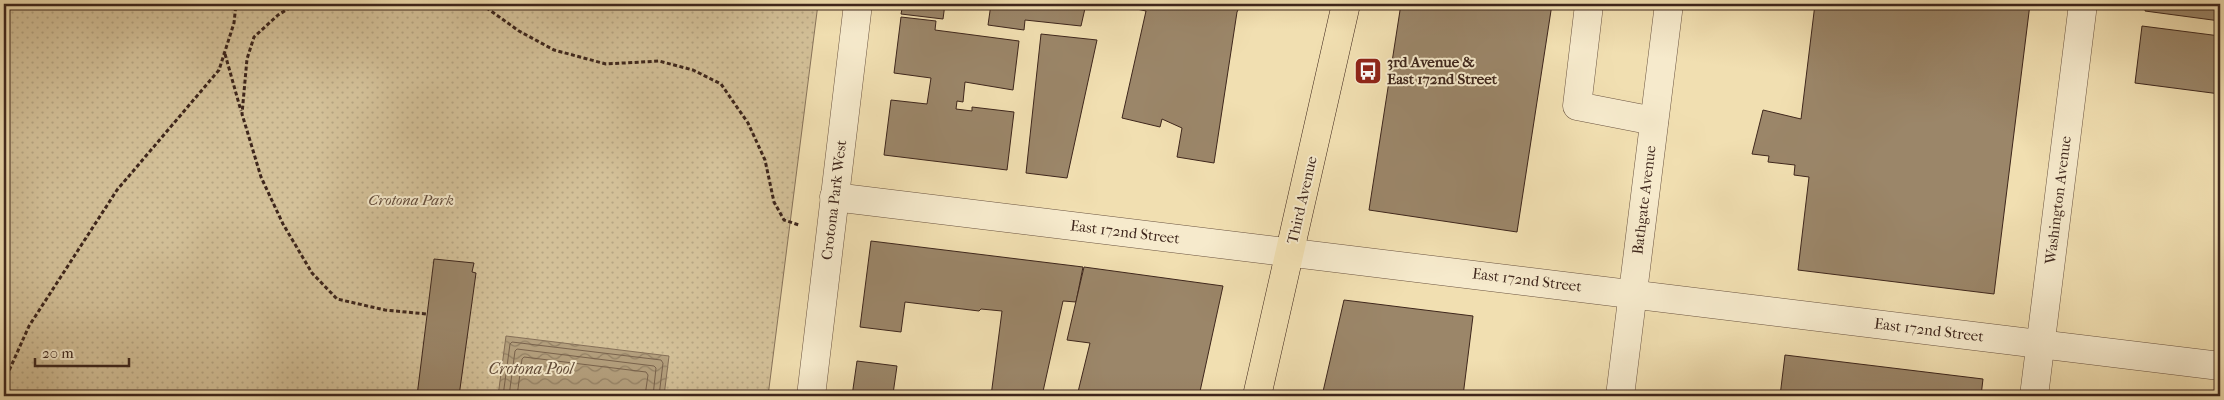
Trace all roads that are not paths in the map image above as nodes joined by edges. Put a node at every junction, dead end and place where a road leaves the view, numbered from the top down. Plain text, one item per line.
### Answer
1 (858, 4) edge
2 (1346, 4) edge
3 (1669, 4) edge
4 (2083, 4) edge
5 (1589, 5) edge
6 (1654, 121) junction
7 (834, 197) junction
8 (1290, 252) junction
9 (1633, 293) junction
10 (2041, 344) junction
11 (2220, 366) edge
12 (811, 396) edge
13 (1257, 396) edge
14 (1620, 396) edge
15 (2034, 396) edge

1 - 7 street, Crotona Park West
2 - 8 main road, Third Avenue
3 - 6 street, Bathgate Avenue
4 - 10 street, Washington Avenue
5 - 6 street
6 - 9 street, Bathgate Avenue
7 - 8 street, East 172nd Street
7 - 12 street, Crotona Park West
8 - 9 street, East 172nd Street
8 - 13 main road, Third Avenue
9 - 10 street, East 172nd Street
9 - 14 street, Bathgate Avenue
10 - 11 street, East 172nd Street
10 - 15 street, Washington Avenue

